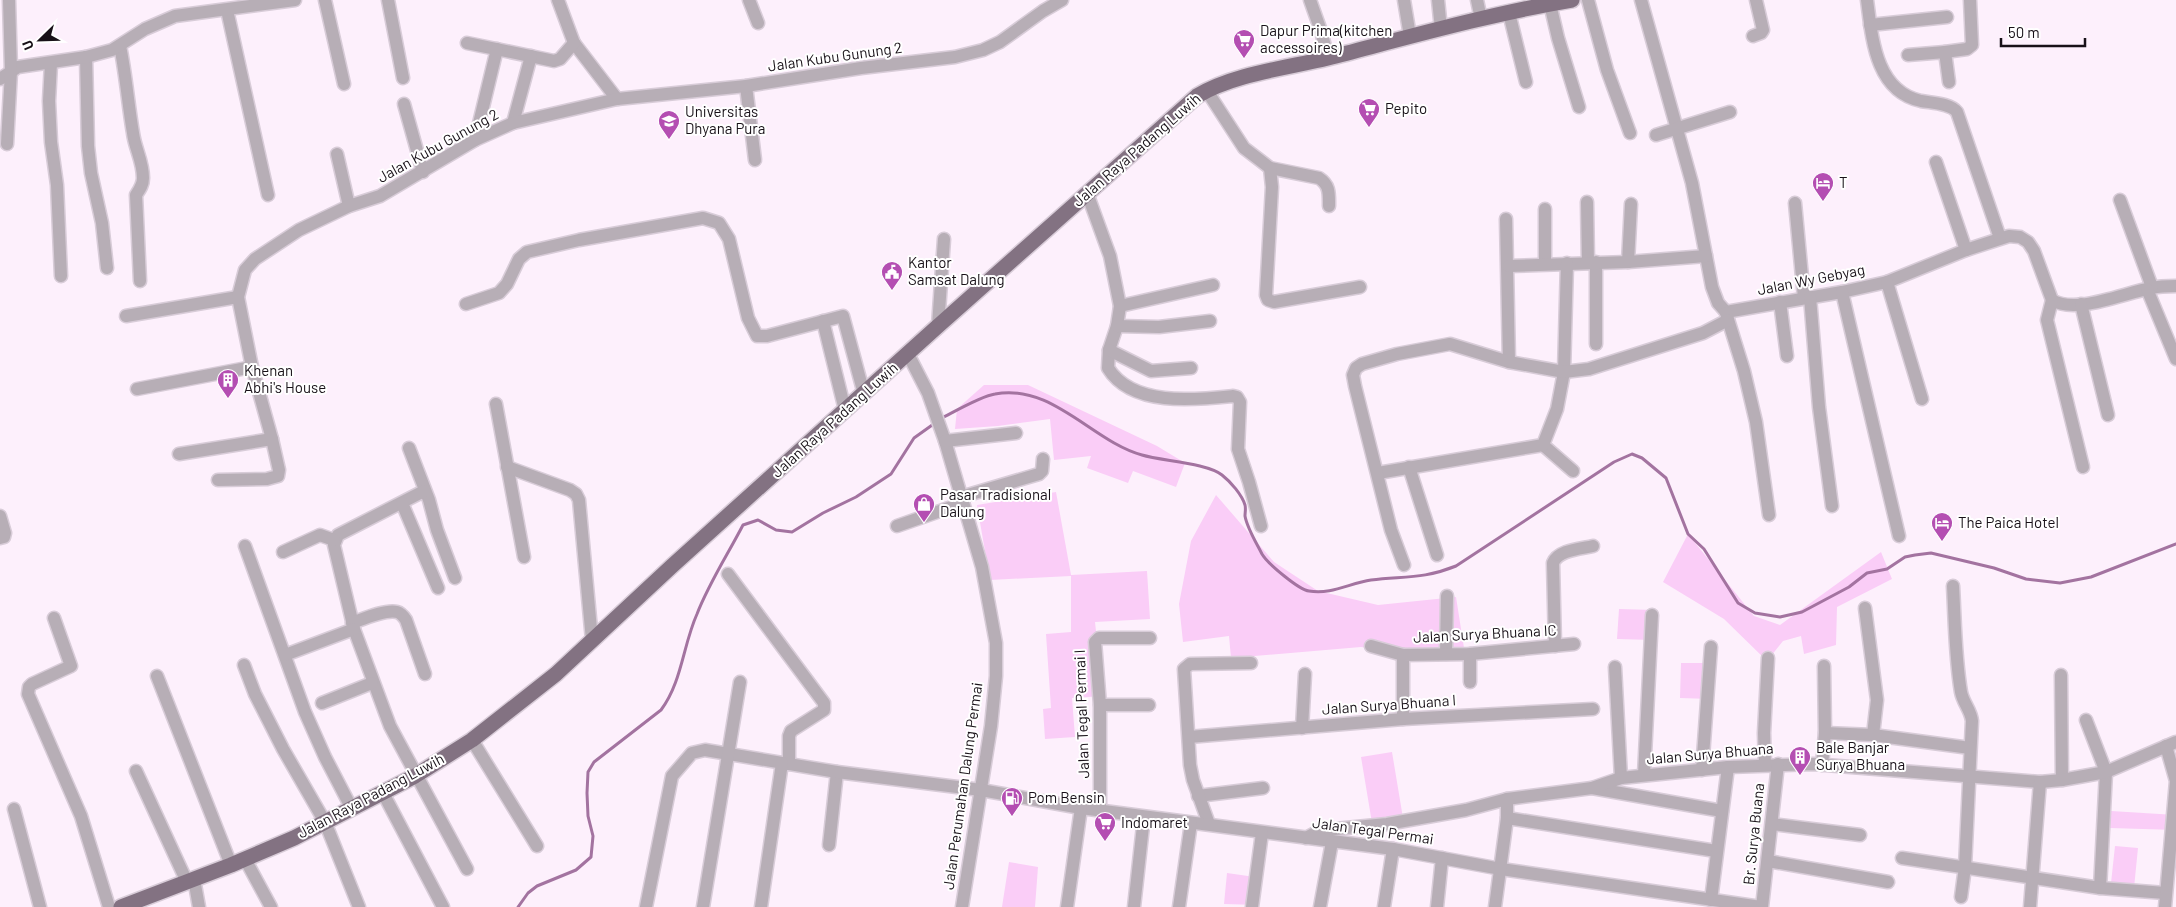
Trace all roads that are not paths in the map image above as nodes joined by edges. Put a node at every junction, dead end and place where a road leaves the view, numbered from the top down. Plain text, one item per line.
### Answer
1 (9, 0) edge
2 (295, 0) edge
3 (325, 0) edge
4 (388, 0) edge
5 (558, 0) edge
6 (750, 0) edge
7 (1062, 0) edge
8 (1310, 0) edge
9 (1404, 0) edge
10 (1438, 0) edge
11 (1477, 0) edge
12 (1588, 0) edge
13 (1641, 0) edge
14 (1756, 0) edge
15 (1867, 0) edge
16 (1970, 0) edge
17 (1562, 1) edge
18 (1513, 8) edge
19 (227, 10) junction
20 (1947, 17) dead end
21 (1480, 19) junction
22 (758, 23) dead end
23 (1870, 25) junction
24 (1441, 29) junction
25 (1410, 36) junction
26 (1753, 36) dead end
27 (574, 42) junction
28 (467, 43) dead end
29 (120, 46) junction
30 (497, 49) junction
31 (1945, 52) junction
32 (5, 54) edge
33 (1908, 55) dead end
34 (531, 56) junction
35 (86, 57) junction
36 (1328, 58) junction
37 (51, 63) junction
38 (11, 71) junction
39 (0, 78) edge
40 (403, 78) dead end
41 (1526, 82) dead end
42 (1948, 82) dead end
43 (344, 84) dead end
44 (746, 86) junction
45 (1207, 91) junction
46 (616, 99) junction
47 (404, 104) dead end
48 (1579, 107) dead end
49 (1730, 112) dead end
50 (513, 123) junction
51 (1677, 127) junction
52 (1630, 133) dead end
53 (1656, 135) dead end
54 (475, 140) junction
55 (7, 144) dead end
56 (337, 154) dead end
57 (755, 160) dead end
58 (1936, 162) dead end
59 (1270, 168) junction
60 (423, 172) junction
61 (1087, 193) junction
62 (268, 195) dead end
63 (2120, 200) dead end
64 (1587, 202) dead end
65 (1796, 203) dead end
66 (1631, 204) dead end
67 (349, 206) junction
68 (1329, 206) dead end
69 (1545, 209) dead end
70 (1506, 219) dead end
71 (2000, 238) junction
72 (944, 239) dead end
73 (1966, 250) junction
74 (1706, 256) junction
75 (1592, 262) junction
76 (1628, 262) junction
77 (1567, 263) junction
78 (1545, 264) junction
79 (1509, 266) junction
80 (107, 268) dead end
81 (61, 276) dead end
82 (140, 281) dead end
83 (1887, 282) junction
84 (1213, 285) dead end
85 (2176, 286) edge
86 (1360, 287) dead end
87 (2150, 288) junction
88 (1842, 292) junction
89 (238, 297) junction
90 (1807, 298) junction
91 (2052, 300) junction
92 (1780, 302) junction
93 (466, 304) dead end
94 (2082, 304) junction
95 (1120, 306) junction
96 (126, 316) dead end
97 (1727, 316) junction
98 (823, 321) junction
99 (1210, 321) dead end
100 (938, 326) junction
101 (1117, 326) junction
102 (1596, 344) dead end
103 (1108, 350) junction
104 (908, 354) junction
105 (1787, 356) dead end
106 (2176, 359) edge
107 (1509, 362) junction
108 (252, 367) junction
109 (1190, 368) dead end
110 (1564, 372) junction
111 (137, 389) dead end
112 (864, 394) junction
113 (1922, 399) dead end
114 (496, 404) dead end
115 (845, 410) junction
116 (2108, 415) dead end
117 (1016, 433) dead end
118 (272, 439) junction
119 (946, 441) junction
120 (1543, 445) junction
121 (409, 448) dead end
122 (179, 454) dead end
123 (1042, 459) dead end
124 (508, 467) junction
125 (1409, 467) junction
126 (2083, 467) dead end
127 (1572, 472) dead end
128 (1378, 473) junction
129 (218, 480) dead end
130 (424, 491) junction
131 (962, 500) junction
132 (402, 502) junction
133 (1832, 506) dead end
134 (1769, 515) dead end
135 (0, 516) edge
136 (897, 526) dead end
137 (1261, 526) dead end
138 (1899, 536) dead end
139 (0, 538) edge
140 (334, 540) junction
141 (245, 546) dead end
142 (1593, 546) dead end
143 (282, 552) dead end
144 (1437, 555) dead end
145 (524, 557) dead end
146 (1404, 565) dead end
147 (728, 574) dead end
148 (455, 578) dead end
149 (1953, 586) dead end
150 (438, 588) dead end
151 (1447, 596) dead end
152 (1866, 608) dead end
153 (1652, 615) dead end
154 (54, 618) dead end
155 (353, 626) junction
156 (1150, 638) dead end
157 (592, 640) junction
158 (1574, 644) dead end
159 (1371, 646) dead end
160 (1555, 646) junction
161 (1711, 647) dead end
162 (1446, 654) junction
163 (1470, 654) junction
164 (1403, 655) junction
165 (285, 656) junction
166 (1768, 658) dead end
167 (1251, 662) dead end
168 (244, 665) dead end
169 (1824, 666) dead end
170 (1615, 667) dead end
171 (425, 674) dead end
172 (1305, 674) dead end
173 (2061, 675) dead end
174 (157, 676) dead end
175 (740, 682) dead end
176 (1470, 682) dead end
177 (372, 683) junction
178 (322, 703) dead end
179 (1100, 705) junction
180 (1149, 705) dead end
181 (1593, 709) dead end
182 (1403, 720) junction
183 (2086, 720) dead end
184 (1302, 728) junction
185 (1825, 733) junction
186 (1873, 735) junction
187 (1188, 737) junction
188 (472, 740) junction
189 (2171, 744) edge
190 (1970, 748) junction
191 (727, 753) junction
192 (786, 763) junction
193 (1778, 764) junction
194 (1765, 765) junction
195 (1822, 765) junction
196 (1728, 767) junction
197 (1702, 770) junction
198 (136, 772) dead end
199 (837, 772) junction
200 (2106, 772) junction
201 (1644, 775) junction
202 (415, 776) junction
203 (1970, 776) junction
204 (1621, 778) junction
205 (2062, 780) junction
206 (2040, 782) junction
207 (1263, 788) dead end
208 (1592, 788) junction
209 (981, 790) junction
210 (383, 793) junction
211 (1198, 796) junction
212 (1506, 799) junction
213 (1081, 808) junction
214 (14, 809) dead end
215 (352, 809) junction
216 (1100, 810) junction
217 (1722, 811) junction
218 (1144, 817) junction
219 (1507, 818) junction
220 (325, 822) junction
221 (1191, 823) junction
222 (1210, 824) junction
223 (1772, 824) junction
224 (1262, 833) junction
225 (1860, 835) dead end
226 (1306, 838) junction
227 (1332, 842) junction
228 (829, 845) dead end
229 (537, 846) dead end
230 (1393, 849) junction
231 (1716, 852) junction
232 (1442, 858) junction
233 (1902, 858) dead end
234 (245, 859) junction
235 (1768, 861) junction
236 (231, 865) junction
237 (1965, 867) junction
238 (467, 869) dead end
239 (1501, 869) junction
240 (2033, 879) junction
241 (191, 880) junction
242 (1888, 882) dead end
243 (2100, 888) junction
244 (2169, 890) edge
245 (1961, 897) dead end
246 (1711, 900) junction
247 (146, 903) edge
248 (40, 907) edge
249 (108, 907) edge
250 (121, 907) edge
251 (199, 907) edge
252 (271, 907) edge
253 (359, 907) edge
254 (443, 907) edge
255 (646, 907) edge
256 (703, 907) edge
257 (761, 907) edge
258 (962, 907) edge
259 (1067, 907) edge
260 (1134, 907) edge
261 (1178, 907) edge
262 (1252, 907) edge
263 (1320, 907) edge
264 (1384, 907) edge
265 (1436, 907) edge
266 (1495, 907) edge
267 (1761, 907) edge
268 (2030, 907) edge
269 (2164, 907) edge

1 - 32 street
2 - 19 street
3 - 43 street
4 - 40 street
5 - 27 street
6 - 22 street
7 - 44 street, Jalan Kubu Gunung 2
8 - 36 street
9 - 25 street
10 - 24 street
11 - 21 street
12 - 52 street
13 - 51 street
14 - 26 street
15 - 23 street
16 - 31 street
17 - 18 main road, Jalan Raya Padang Luwih
17 - 48 street
18 - 21 main road, Jalan Raya Padang Luwih
18 - 41 street
19 - 29 street
19 - 62 street
20 - 23 street
21 - 24 main road, Jalan Raya Padang Luwih
23 - 71 street
24 - 25 main road, Jalan Raya Padang Luwih
25 - 36 main road, Jalan Raya Padang Luwih
27 - 34 street
27 - 46 street
28 - 30 street
29 - 35 street
29 - 82 street
30 - 34 street
30 - 54 street
31 - 33 street
31 - 42 street
32 - 38 street
34 - 50 street
35 - 37 street
35 - 80 street
36 - 45 main road, Jalan Raya Padang Luwih
37 - 38 street
37 - 81 street
38 - 39 street
38 - 55 street
44 - 46 street, Jalan Kubu Gunung 2
44 - 57 street
45 - 59 street
45 - 61 main road, Jalan Raya Padang Luwih
46 - 50 street, Jalan Kubu Gunung 2
47 - 60 street
49 - 51 street
50 - 54 street, Jalan Kubu Gunung 2
51 - 53 street
51 - 74 street
54 - 60 street, Jalan Kubu Gunung 2
56 - 67 street
58 - 73 street
59 - 68 street
59 - 86 street
60 - 67 street, Jalan Kubu Gunung 2
61 - 95 street
61 - 100 main road, Jalan Raya Padang Luwih
63 - 87 street
64 - 75 street
65 - 90 street
66 - 76 street
67 - 89 street, Jalan Kubu Gunung 2
69 - 78 street
70 - 79 street
71 - 73 street, Jalan Wy Gebyag
71 - 91 street, Jalan Wy Gebyag
72 - 100 street
73 - 83 street, Jalan Wy Gebyag
74 - 76 street
74 - 97 street
75 - 76 street
75 - 77 street
75 - 102 street
77 - 78 street
77 - 110 street
78 - 79 street
79 - 107 street
83 - 88 street, Jalan Wy Gebyag
83 - 113 street
84 - 95 street
85 - 87 street
87 - 94 street
87 - 106 street
88 - 90 street, Jalan Wy Gebyag
88 - 138 street
89 - 96 street
89 - 108 street, Jalan Kubu Gunung 2
90 - 92 street, Jalan Wy Gebyag
90 - 133 street
91 - 94 street
91 - 126 street
92 - 97 street, Jalan Wy Gebyag
92 - 105 street
93 - 98 street
94 - 116 street
95 - 101 street
97 - 110 street, Jalan Wy Gebyag
97 - 134 street
98 - 112 street
98 - 115 street
99 - 101 street
100 - 104 main road, Jalan Raya Padang Luwih
101 - 103 street
103 - 109 street
103 - 137 street
104 - 112 main road, Jalan Raya Padang Luwih
104 - 119 street, Jalan Perumahan Dalung Permai
107 - 110 street, Jalan Wy Gebyag
107 - 128 street, Jalan Wy Gebyag
108 - 111 street
108 - 118 street, Jalan Kubu Gunung 2
110 - 120 street
112 - 115 main road, Jalan Raya Padang Luwih
114 - 124 street
115 - 157 main road, Jalan Raya Padang Luwih
117 - 119 street
118 - 122 street
118 - 129 street, Jalan Kubu Gunung 2
119 - 131 street, Jalan Perumahan Dalung Permai
120 - 125 street
120 - 127 street
121 - 130 street
123 - 131 street
124 - 145 street
124 - 157 street
125 - 128 street
125 - 144 street
128 - 146 street
130 - 132 street
130 - 148 street
131 - 136 street
131 - 209 street, Jalan Perumahan Dalung Permai
132 - 140 street
132 - 150 street
135 - 139 street
140 - 143 street
140 - 155 street
141 - 165 street
142 - 160 street
147 - 192 street
149 - 190 street
151 - 162 street
152 - 186 street
153 - 201 street
154 - 249 street
155 - 165 street
155 - 171 street
155 - 177 street
156 - 179 street, Jalan Tegal Permai I
157 - 188 main road, Jalan Raya Padang Luwih
158 - 160 street, Jalan Surya Bhuana IC
159 - 164 street
160 - 163 street, Jalan Surya Bhuana IC
161 - 197 street
162 - 163 street, Jalan Surya Bhuana IC
162 - 164 street, Jalan Surya Bhuana IC
163 - 176 street
164 - 182 street, Jalan Surya Bhuana IC
165 - 215 street
166 - 194 street
167 - 187 street
168 - 220 street
169 - 185 street
170 - 204 street
172 - 184 street
173 - 205 street
174 - 236 street
175 - 191 street
177 - 178 street
177 - 202 street
179 - 180 street
179 - 216 street, Jalan Tegal Permai I
181 - 182 street, Jalan Surya Bhuana I
182 - 184 street, Jalan Surya Bhuana I
183 - 200 street
184 - 187 street, Jalan Surya Bhuana I
185 - 186 street
185 - 195 street
186 - 190 street
187 - 211 street
188 - 202 main road, Jalan Raya Padang Luwih
188 - 229 street
189 - 200 street, Jalan Surya Bhuana
189 - 244 street
190 - 203 street
191 - 192 street, Jalan Tegal Permai
191 - 255 street, Jalan Tegal Permai
191 - 256 street
192 - 199 street, Jalan Tegal Permai
192 - 257 street
193 - 194 street, Jalan Surya Bhuana
193 - 195 street, Jalan Surya Bhuana
193 - 223 street, Br. Surya Buana
194 - 196 street, Jalan Surya Bhuana
195 - 203 street, Jalan Surya Bhuana
196 - 197 street, Jalan Surya Bhuana
196 - 217 street
197 - 201 street, Jalan Surya Bhuana
198 - 241 street
199 - 209 street, Jalan Tegal Permai
199 - 228 street
200 - 205 street, Jalan Surya Bhuana
200 - 243 street
201 - 204 street, Jalan Surya Bhuana
202 - 210 main road, Jalan Raya Padang Luwih
202 - 238 street
203 - 206 street, Jalan Surya Bhuana
203 - 237 street
204 - 208 street, Jalan Surya Bhuana
205 - 206 street, Jalan Surya Bhuana
206 - 240 street
207 - 211 street
208 - 212 street, Jalan Surya Bhuana
208 - 217 street
209 - 213 street, Jalan Tegal Permai
209 - 258 street, Jalan Perumahan Dalung Permai
210 - 215 main road, Jalan Raya Padang Luwih
210 - 254 street
211 - 222 street
212 - 219 street
212 - 226 street, Jalan Surya Bhuana
213 - 216 street, Jalan Tegal Permai
213 - 259 street
214 - 248 street
215 - 220 main road, Jalan Raya Padang Luwih
216 - 218 street, Jalan Tegal Permai
217 - 231 street
218 - 221 street, Jalan Tegal Permai
218 - 260 street
219 - 231 street
219 - 239 street
220 - 234 main road, Jalan Raya Padang Luwih
220 - 253 street
221 - 222 street, Jalan Tegal Permai
221 - 261 street
222 - 224 street, Jalan Tegal Permai
223 - 225 street
223 - 235 street, Br. Surya Buana
224 - 226 street, Jalan Tegal Permai
224 - 262 street
226 - 227 street, Jalan Tegal Permai
227 - 230 street, Jalan Tegal Permai
227 - 263 street
230 - 232 street, Jalan Tegal Permai
230 - 264 street
231 - 246 street
232 - 239 street, Jalan Tegal Permai
232 - 265 street
233 - 237 street
234 - 236 main road, Jalan Raya Padang Luwih
234 - 252 street
235 - 242 street
235 - 267 street, Br. Surya Buana
236 - 241 main road, Jalan Raya Padang Luwih
237 - 240 street
237 - 245 street
239 - 246 street, Jalan Tegal Permai
239 - 266 street
240 - 243 street
240 - 268 street
241 - 247 main road, Jalan Raya Padang Luwih
241 - 251 street
243 - 244 street
244 - 269 street
246 - 267 street, Jalan Tegal Permai
247 - 250 main road, Jalan Raya Padang Luwih

